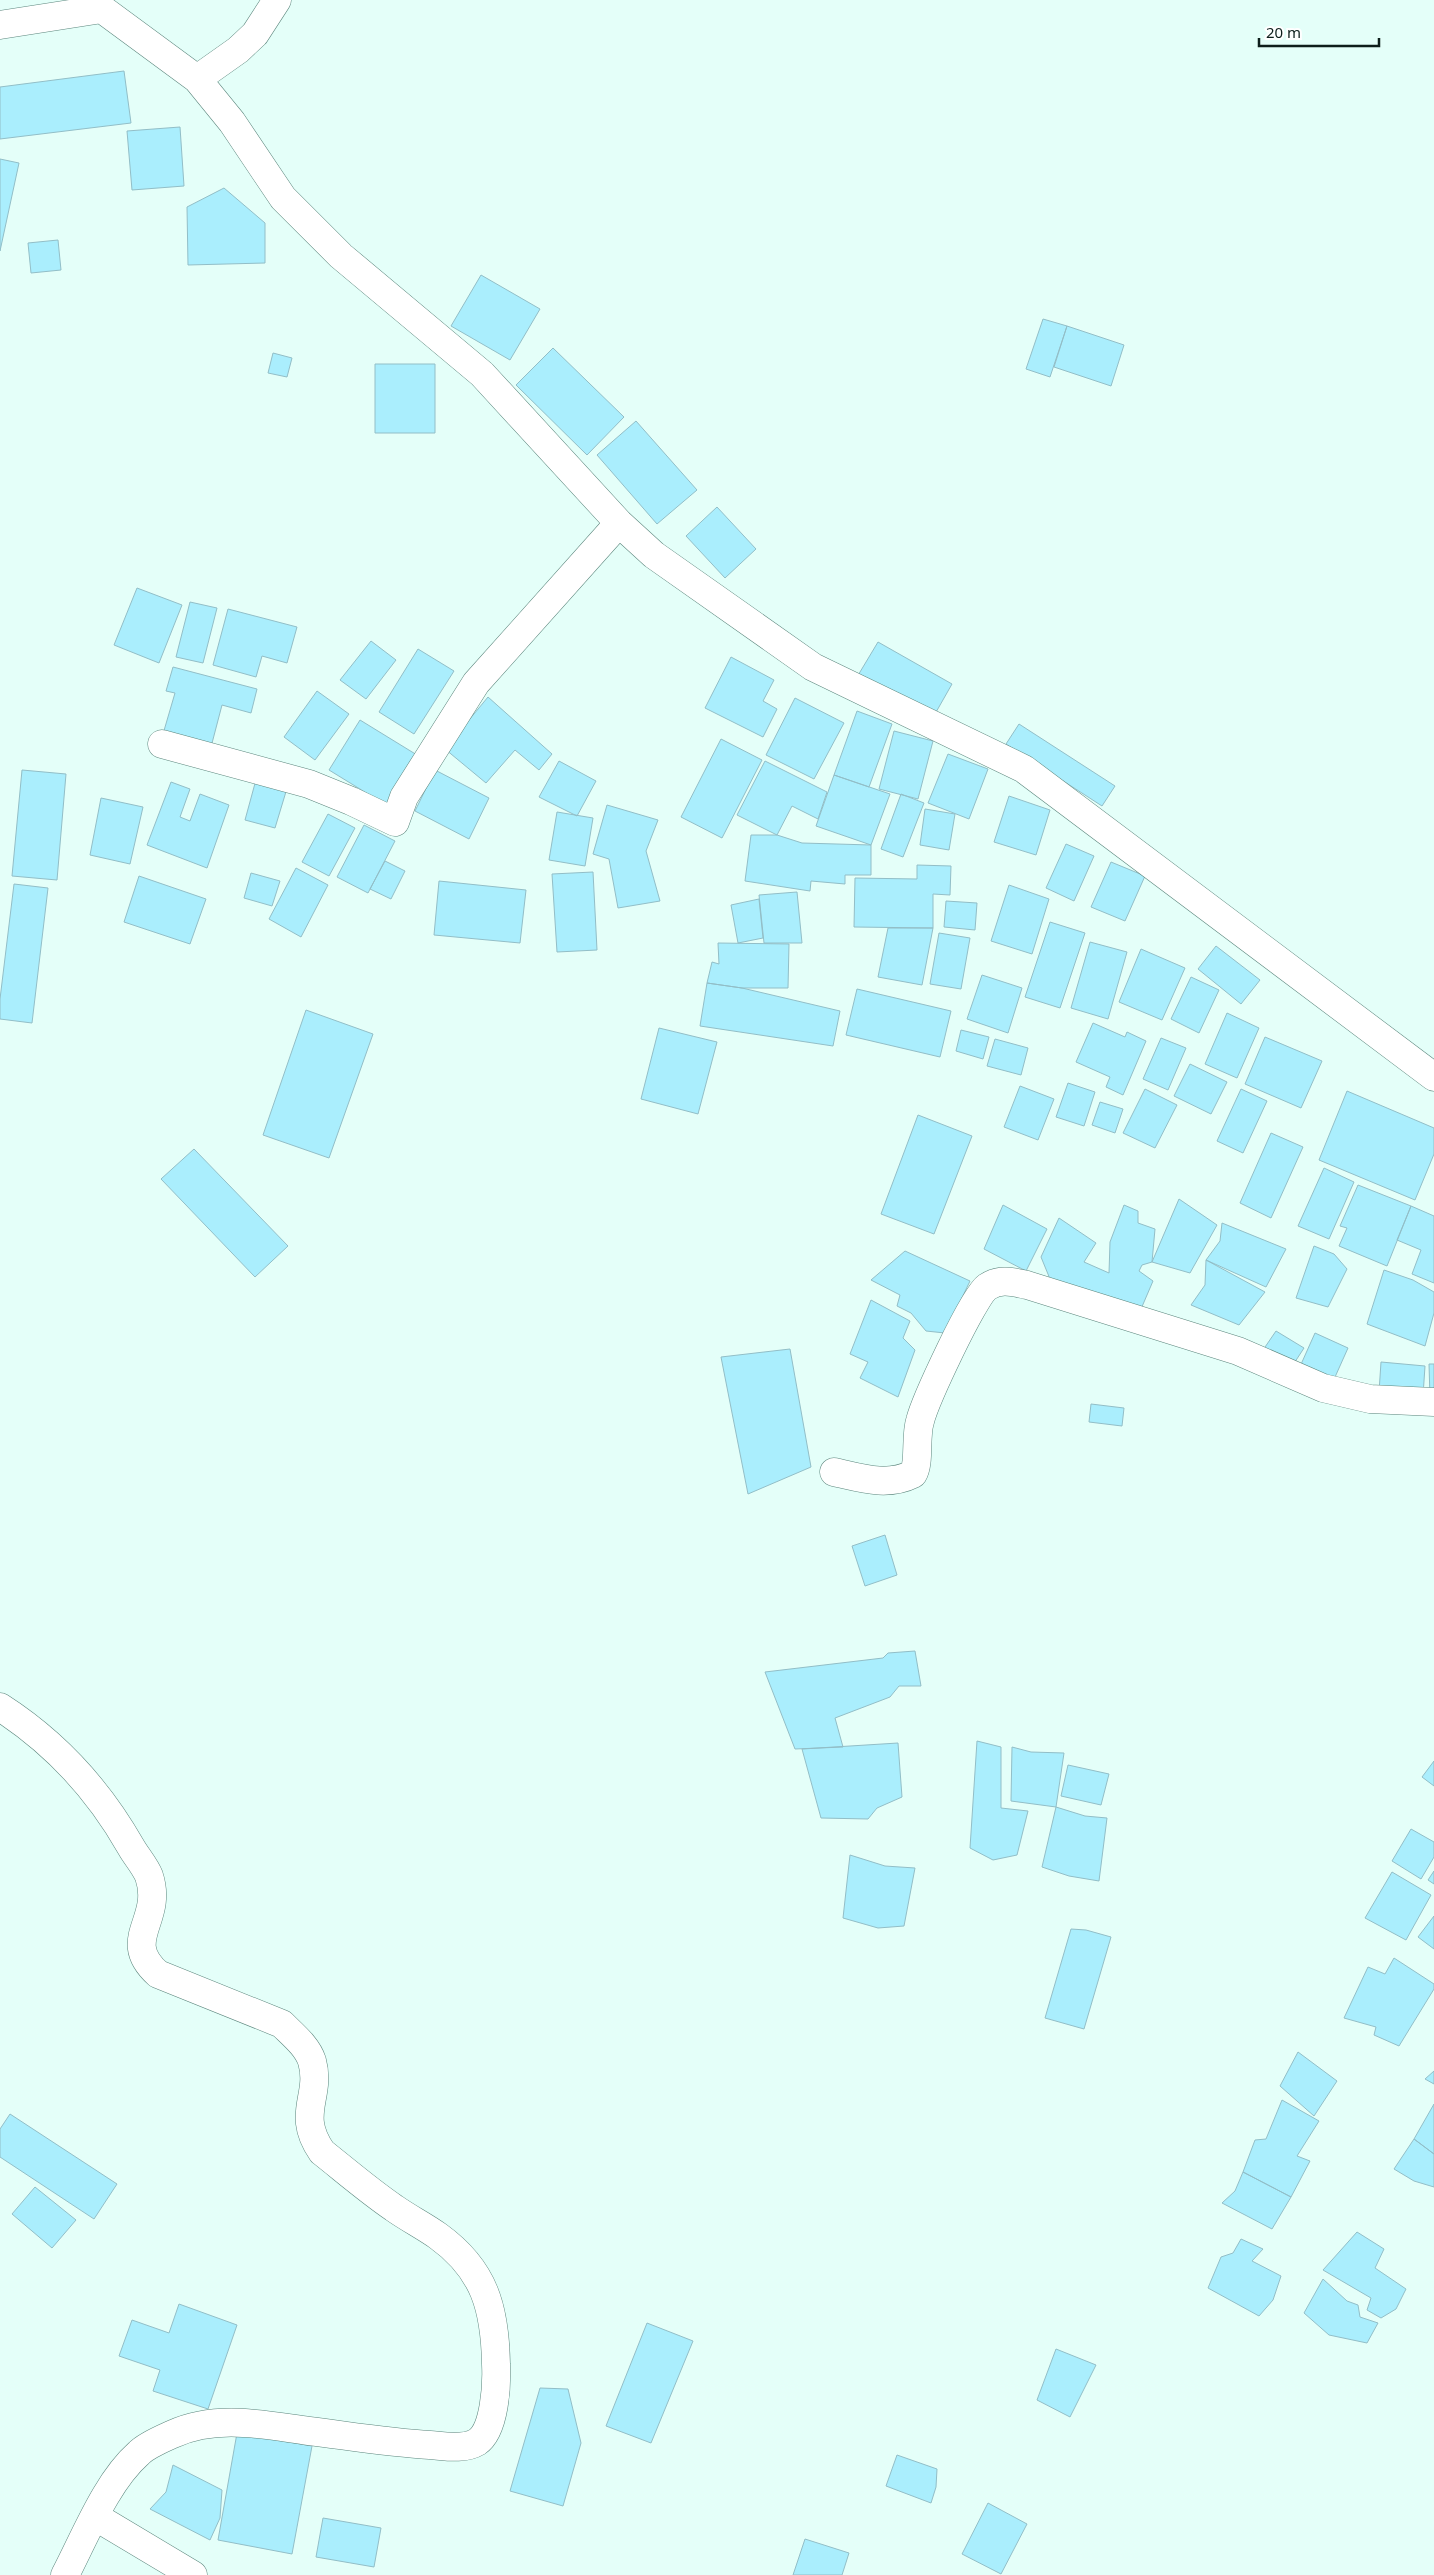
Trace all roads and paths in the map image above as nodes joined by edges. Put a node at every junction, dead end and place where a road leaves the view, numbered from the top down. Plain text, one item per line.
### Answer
1 (278, 0) edge
2 (0, 25) edge
3 (197, 79) junction
4 (619, 523) junction
5 (162, 744) dead end
6 (1434, 1077) edge
7 (1434, 1402) edge
8 (834, 1472) dead end
9 (0, 1707) edge
10 (96, 2517) junction
11 (65, 2575) edge
12 (193, 2575) edge

1 - 3 street
2 - 3 street
3 - 4 street
4 - 5 street
4 - 6 street
7 - 8 street
9 - 10 street
10 - 11 street
10 - 12 street

